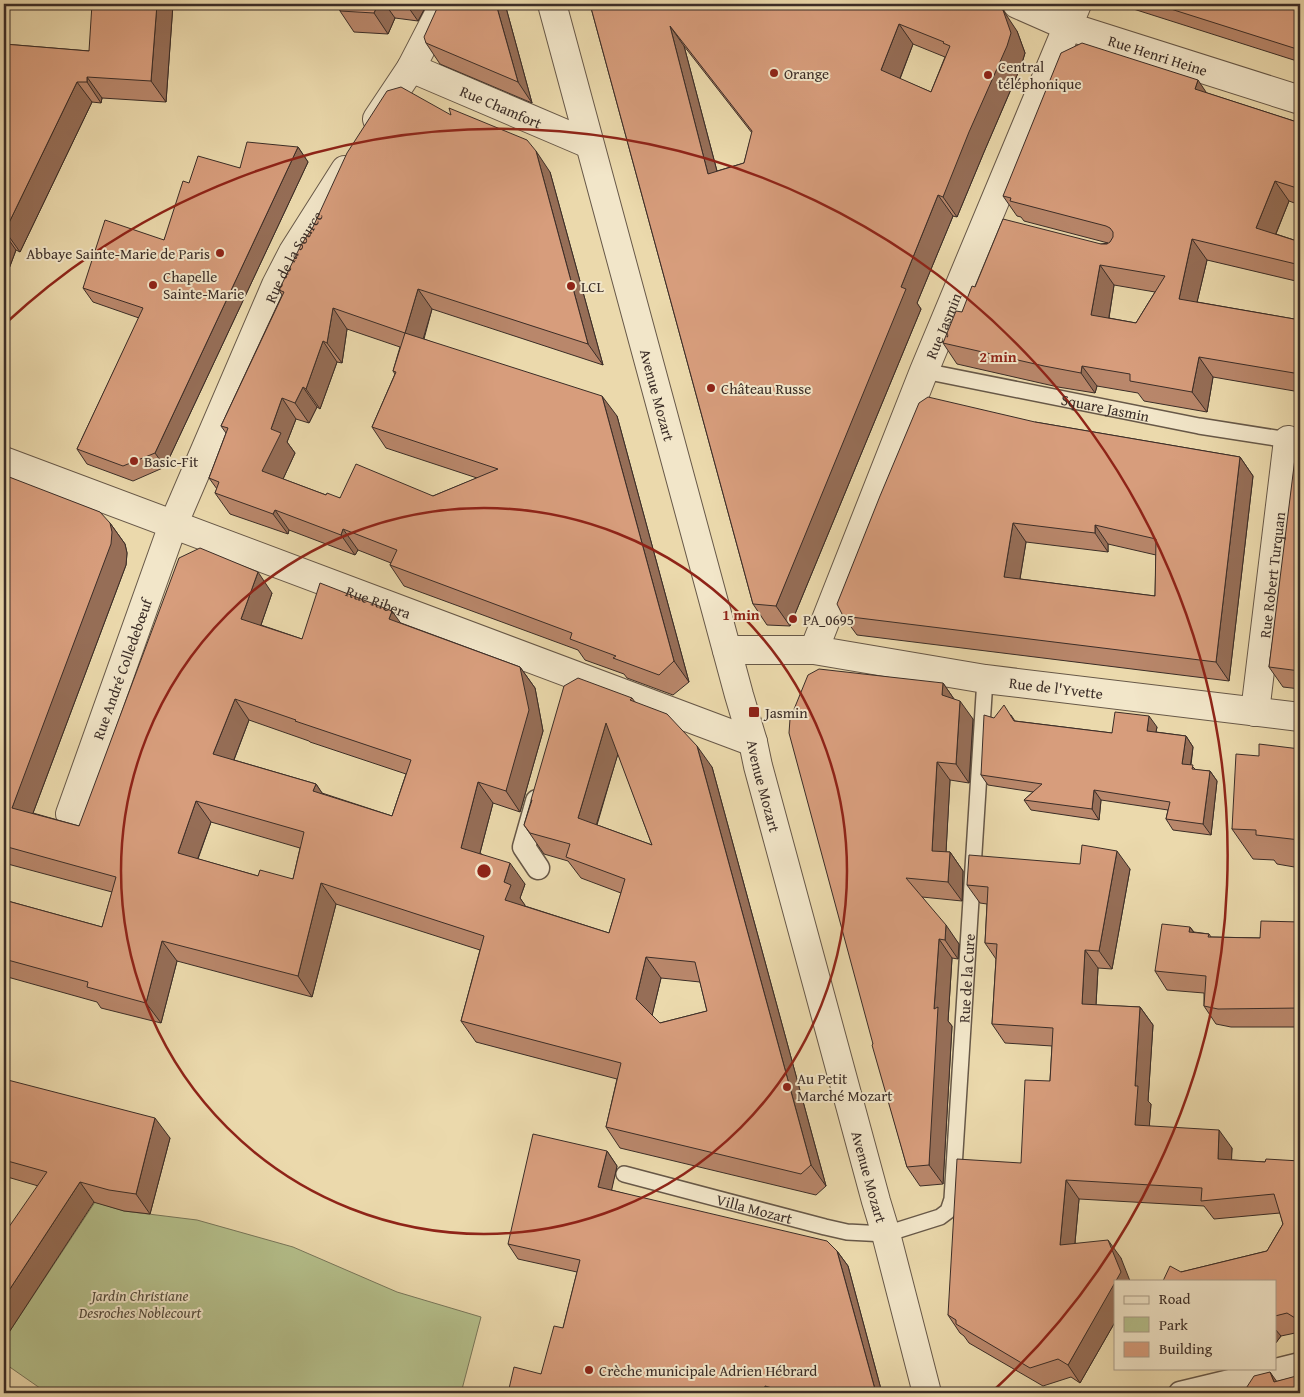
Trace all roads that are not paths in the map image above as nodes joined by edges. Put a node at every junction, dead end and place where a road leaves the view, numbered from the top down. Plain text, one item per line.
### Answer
1 (444, 4) edge
2 (552, 4) edge
3 (1018, 4) edge
4 (1072, 15) edge
5 (411, 68) junction
6 (1300, 100) edge
7 (589, 144) junction
8 (924, 371) junction
9 (1288, 440) joint
10 (4, 461) edge
11 (173, 525) junction
12 (727, 650) junction
13 (814, 650) junction
14 (985, 679) junction
15 (1255, 712) junction
16 (1300, 717) edge
17 (753, 742) junction
18 (542, 782) edge
19 (70, 814) dead end
20 (538, 868) edge
21 (624, 1174) dead end
22 (886, 1234) junction
23 (1300, 1364) edge
24 (1275, 1370) edge
25 (1276, 1370) edge
26 (928, 1393) edge
27 (1180, 1393) edge

1 - 5 street, Rue de la Source
2 - 7 street, Avenue Mozart
3 - 4 street, Rue Henri Heine
4 - 6 street, Rue Henri Heine
4 - 8 street, Rue Jasmin
5 - 7 street, Rue Chamfort
5 - 11 street, Rue de la Source
7 - 12 street, Avenue Mozart
8 - 9 lane, Square Jasmin
8 - 13 street, Rue Jasmin
9 - 15 street, Rue Robert Turquan
10 - 11 street, Rue Ribera
11 - 17 street, Rue Ribera
11 - 19 street, Rue André Colledebœuf
12 - 13 street, Rue de l'Yvette
12 - 17 street, Avenue Mozart
13 - 14 street, Rue de l'Yvette
14 - 15 street, Rue de l'Yvette
14 - 22 lane, Rue de la Cure
15 - 16 street, Rue de l'Yvette
17 - 22 street, Avenue Mozart
18 - 20 street
21 - 22 lane, Villa Mozart
22 - 26 street, Avenue Mozart
23 - 25 street
24 - 27 street

